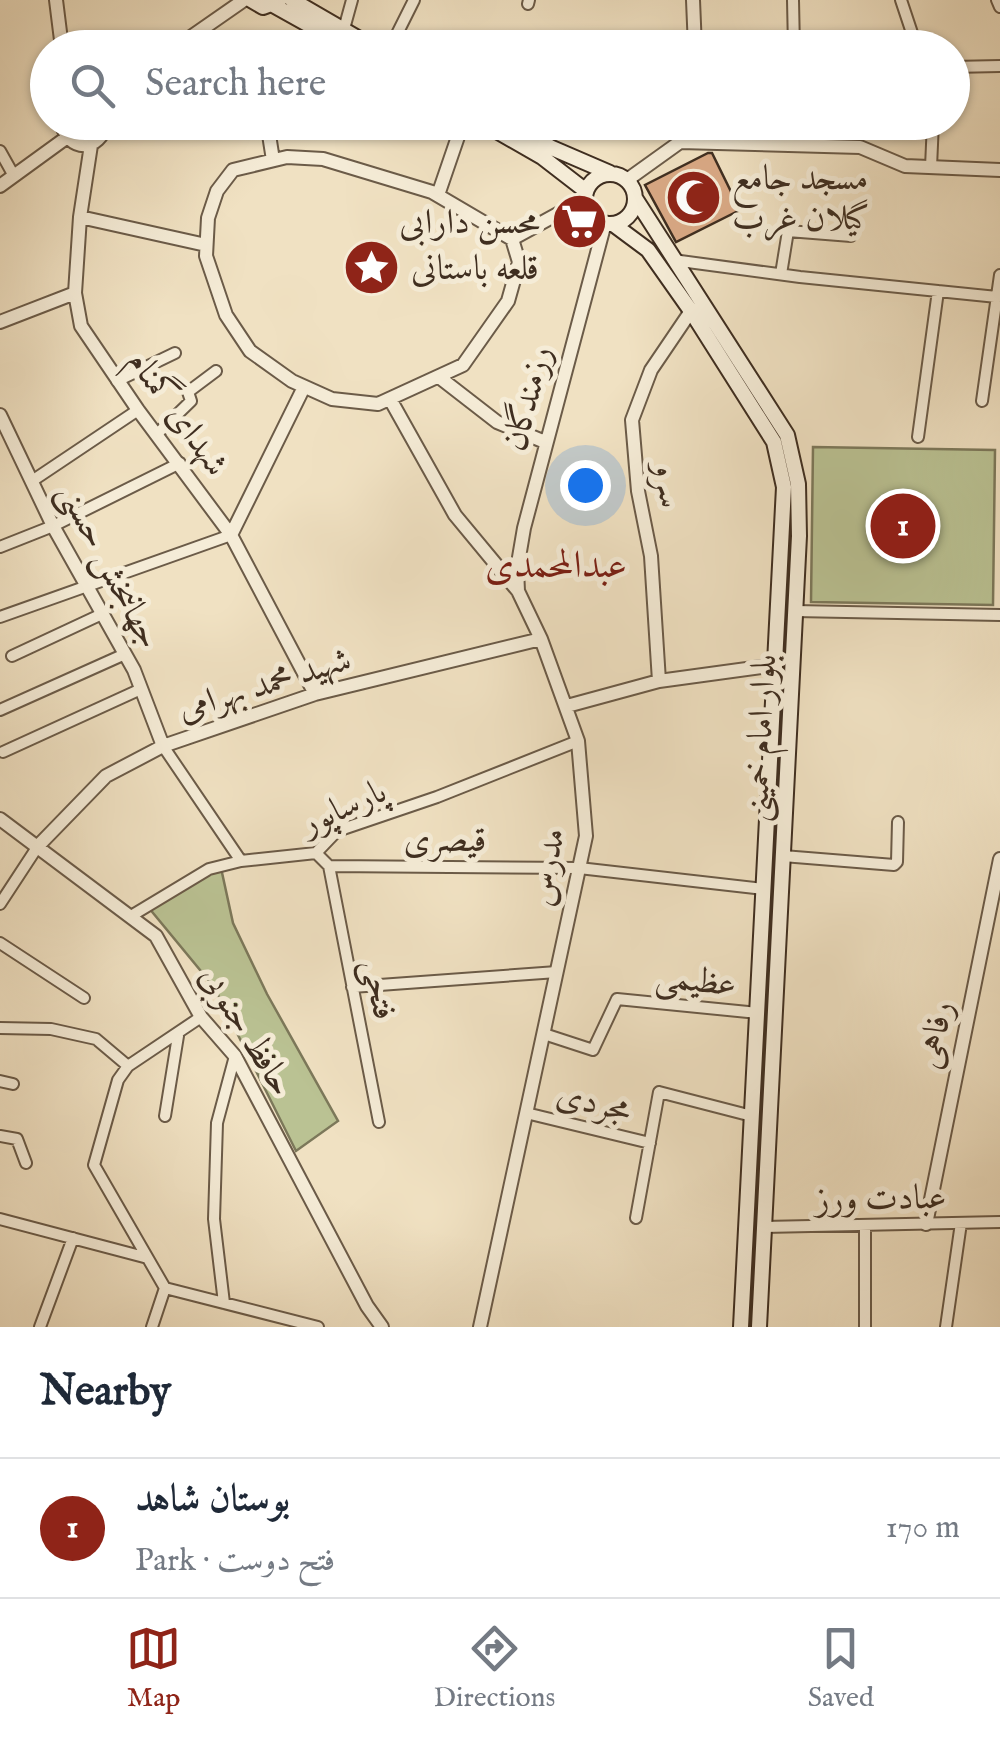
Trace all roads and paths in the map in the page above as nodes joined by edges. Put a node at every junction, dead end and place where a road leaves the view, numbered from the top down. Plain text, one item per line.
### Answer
1 (56, 0) edge
2 (248, 0) edge
3 (292, 0) edge
4 (352, 0) edge
5 (414, 0) edge
6 (693, 0) edge
7 (793, 0) edge
8 (901, 0) edge
9 (996, 0) edge
10 (276, 2) edge
11 (1000, 7) edge
12 (344, 29) joint
13 (60, 30) edge
14 (208, 30) edge
15 (321, 30) edge
16 (399, 30) edge
17 (694, 30) edge
18 (794, 30) edge
19 (911, 30) edge
20 (1000, 66) edge
21 (970, 67) edge
22 (63, 140) edge
23 (69, 140) edge
24 (99, 140) edge
25 (270, 140) edge
26 (457, 140) edge
27 (512, 140) edge
28 (539, 140) edge
29 (793, 140) edge
30 (932, 140) edge
31 (680, 142) joint
32 (91, 145) junction
33 (793, 145) junction
34 (0, 152) edge
35 (273, 160) junction
36 (931, 167) junction
37 (1000, 170) edge
38 (611, 173) junction
39 (14, 176) junction
40 (626, 180) junction
41 (0, 186) edge
42 (586, 195) junction
43 (438, 196) junction
44 (636, 198) junction
45 (80, 217) junction
46 (609, 223) junction
47 (851, 236) dead end
48 (512, 239) junction
49 (206, 246) junction
50 (673, 260) junction
51 (781, 274) junction
52 (1000, 275) edge
53 (938, 291) junction
54 (75, 293) junction
55 (997, 297) junction
56 (690, 311) junction
57 (0, 322) edge
58 (175, 353) dead end
59 (216, 371) dead end
60 (439, 377) junction
61 (118, 380) junction
62 (304, 386) junction
63 (390, 399) junction
64 (982, 401) dead end
65 (138, 410) junction
66 (1, 418) edge
67 (158, 434) junction
68 (918, 436) dead end
69 (545, 442) junction
70 (180, 462) junction
71 (32, 481) junction
72 (53, 526) junction
73 (231, 535) junction
74 (0, 547) edge
75 (84, 586) junction
76 (518, 591) junction
77 (795, 611) junction
78 (102, 614) junction
79 (1000, 615) edge
80 (0, 617) edge
81 (541, 639) junction
82 (125, 654) junction
83 (12, 656) dead end
84 (776, 666) junction
85 (659, 681) junction
86 (142, 689) junction
87 (315, 694) junction
88 (567, 706) junction
89 (0, 710) edge
90 (578, 741) junction
91 (163, 746) junction
92 (3, 752) dead end
93 (0, 818) edge
94 (898, 822) dead end
95 (38, 846) junction
96 (316, 853) junction
97 (782, 856) junction
98 (1000, 859) edge
99 (241, 861) junction
100 (329, 866) junction
101 (579, 868) junction
102 (764, 889) junction
103 (0, 904) edge
104 (131, 916) junction
105 (0, 943) edge
106 (557, 972) junction
107 (352, 986) junction
108 (84, 998) dead end
109 (758, 1013) junction
110 (202, 1017) junction
111 (0, 1028) edge
112 (544, 1034) junction
113 (178, 1036) junction
114 (235, 1056) junction
115 (128, 1066) junction
116 (0, 1081) edge
117 (12, 1084) dead end
118 (526, 1114) junction
119 (165, 1116) dead end
120 (752, 1116) junction
121 (379, 1122) dead end
122 (0, 1136) edge
123 (650, 1143) junction
124 (26, 1163) dead end
125 (636, 1218) dead end
126 (0, 1219) edge
127 (1000, 1222) edge
128 (961, 1223) junction
129 (926, 1224) junction
130 (865, 1225) junction
131 (764, 1228) junction
132 (74, 1238) junction
133 (144, 1257) junction
134 (165, 1288) junction
135 (224, 1303) junction
136 (40, 1327) edge
137 (152, 1327) edge
138 (318, 1327) edge
139 (382, 1327) edge
140 (480, 1327) edge
141 (741, 1327) edge
142 (759, 1327) edge
143 (865, 1327) edge
144 (946, 1327) edge

1 - 13 street
2 - 10 main road
2 - 14 street
3 - 12 main road
4 - 12 street
5 - 16 street
6 - 17 street
7 - 18 street
8 - 19 street
9 - 11 street
10 - 15 main road
20 - 21 street
22 - 39 street
23 - 32 street
24 - 32 street
25 - 35 street
26 - 43 street
27 - 42 main road
28 - 38 main road
29 - 33 street
30 - 36 street
31 - 33 street
31 - 40 street
32 - 45 street, شهدای گمنام
33 - 36 street
34 - 39 street
35 - 43 street
35 - 49 street
36 - 37 street
38 - 40 main road
38 - 42 main road
39 - 41 street
40 - 44 main road
42 - 46 main road
42 - 48 street
43 - 48 street
44 - 46 main road
44 - 50 main road, بلوار امام خمینی
45 - 49 street
45 - 54 street, شهدای گمنام
46 - 56 main road, بلوار امام خمینی
46 - 69 street, رزمندگان
47 - 51 street
48 - 60 street
49 - 62 street
50 - 51 street
50 - 77 main road, بلوار امام خمینی
51 - 53 street
52 - 55 street
53 - 55 street
53 - 68 street
54 - 57 street
54 - 61 street, شهدای گمنام
55 - 64 street
56 - 84 main road, بلوار امام خمینی
56 - 85 street, سرو
58 - 61 street
59 - 67 street
60 - 63 street
60 - 69 street
61 - 65 street, شهدای گمنام
62 - 63 street
62 - 73 street
63 - 76 street, مدرس
65 - 67 street, شهدای گمنام
65 - 71 street
66 - 71 street, جهانبخش حسنی
67 - 70 street, شهدای گمنام
69 - 76 street, رزمندگان
70 - 72 street
70 - 73 street, شهدای گمنام
71 - 72 street, جهانبخش حسنی
72 - 74 street
72 - 75 street, جهانبخش حسنی
73 - 75 street
73 - 87 street, شهدای گمنام
75 - 78 street, جهانبخش حسنی
75 - 80 street
76 - 81 street, مدرس
77 - 79 street
77 - 97 main road, بلوار امام خمینی
78 - 82 street, جهانبخش حسنی
78 - 83 street
81 - 87 street, شهید محمد بهرامی
81 - 88 street, مدرس
82 - 86 street, جهانبخش حسنی
82 - 89 street
84 - 85 street
84 - 102 main road, بلوار امام خمینی
85 - 88 street
86 - 91 street, جهانبخش حسنی
86 - 92 street
87 - 91 street, شهید محمد بهرامی
88 - 90 street, مدرس
90 - 96 street, پارساپور
90 - 101 street, مدرس
91 - 95 street, شهید محمد بهرامی
91 - 99 street
93 - 95 street, حافظ جنوبی
94 - 97 street
95 - 103 street
95 - 104 street, حافظ جنوبی
96 - 99 street, پارساپور
96 - 100 street
97 - 131 main road, بلوار امام خمینی
98 - 129 street, رفاهی
99 - 104 street, پارساپور
100 - 101 street, قیصری
100 - 107 street, فتحی
101 - 102 street, قیصری
101 - 106 street, مدرس
102 - 109 main road, بلوار امام خمینی
104 - 110 street, حافظ جنوبی
105 - 108 street
106 - 107 street
106 - 112 street, مدرس
107 - 121 street, فتحی
109 - 112 street, عظیمی
109 - 120 main road, بلوار امام خمینی
110 - 113 street
110 - 114 street, حافظ جنوبی
111 - 115 street
112 - 118 street, مدرس
113 - 115 street
113 - 119 street
114 - 135 street
114 - 139 street, حافظ جنوبی
115 - 133 street
116 - 117 street
118 - 123 street, مجردی
118 - 140 street, مدرس
120 - 123 street
120 - 141 main road, بلوار امام خمینی
122 - 124 street
123 - 125 street
126 - 132 street
127 - 128 street, عبادت ورز
128 - 129 street, عبادت ورز
128 - 144 street
129 - 130 street, عبادت ورز
130 - 131 street, عبادت ورز
130 - 143 street
131 - 142 main road, بلوار امام خمینی
132 - 133 street
132 - 136 street
133 - 134 street
134 - 135 street
134 - 137 street
135 - 138 street

